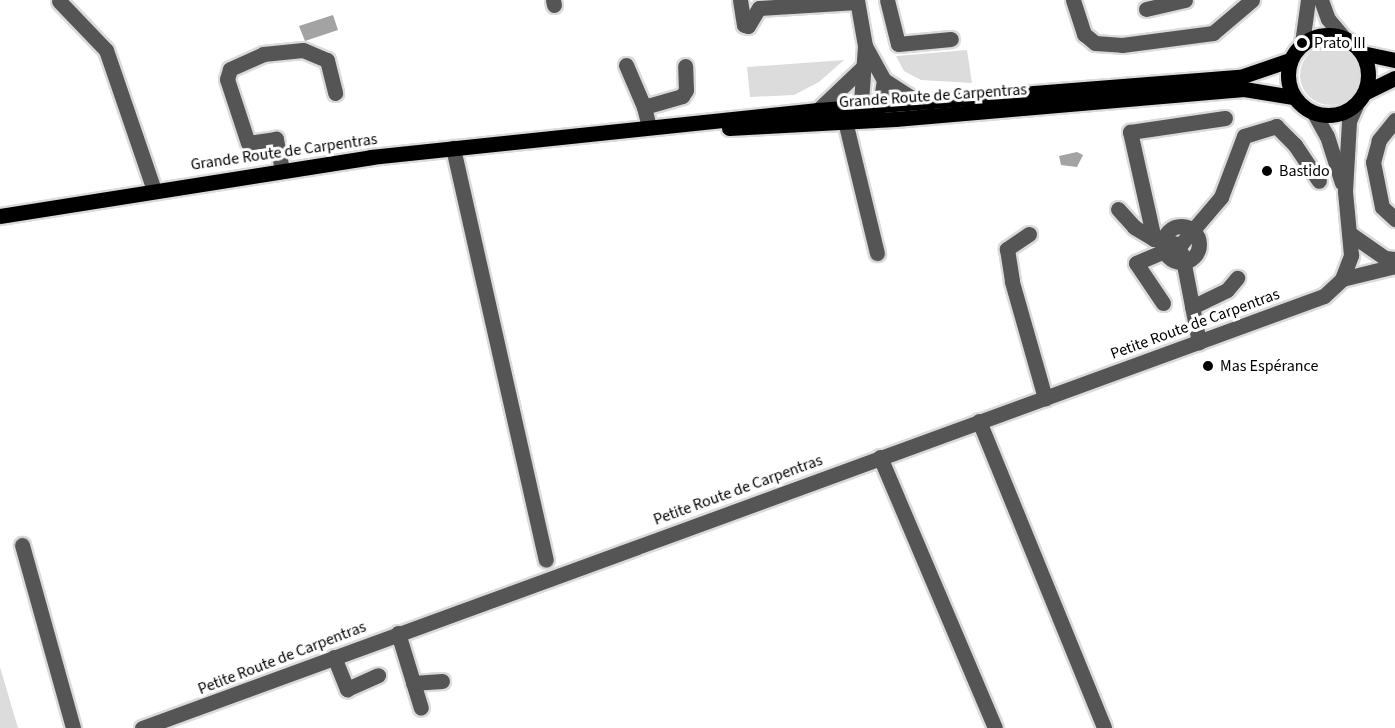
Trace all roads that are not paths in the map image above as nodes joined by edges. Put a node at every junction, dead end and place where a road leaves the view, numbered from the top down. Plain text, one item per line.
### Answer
1 (886, 0) edge
2 (1073, 0) edge
3 (1185, 0) edge
4 (1252, 0) edge
5 (1308, 0) edge
6 (1321, 0) edge
7 (59, 1) edge
8 (857, 1) edge
9 (741, 5) edge
10 (1146, 9) dead end
11 (1343, 37) junction
12 (951, 39) dead end
13 (1302, 44) junction
14 (865, 46) junction
15 (1362, 53) junction
16 (1290, 60) junction
17 (1395, 60) edge
18 (626, 65) dead end
19 (685, 66) dead end
20 (862, 68) junction
21 (1395, 78) edge
22 (884, 80) junction
23 (335, 93) dead end
24 (1293, 96) junction
25 (1360, 99) junction
26 (927, 102) junction
27 (644, 107) junction
28 (873, 109) junction
29 (1314, 113) junction
30 (822, 116) junction
31 (1225, 118) dead end
32 (895, 119) junction
33 (1395, 120) edge
34 (845, 122) junction
35 (649, 127) junction
36 (574, 136) junction
37 (453, 148) junction
38 (282, 170) junction
39 (1319, 181) dead end
40 (154, 190) junction
41 (1345, 191) junction
42 (1118, 208) dead end
43 (0, 216) edge
44 (1395, 219) edge
45 (1193, 229) junction
46 (1349, 233) junction
47 (1029, 234) dead end
48 (1160, 243) junction
49 (1180, 244) junction
50 (877, 253) dead end
51 (1395, 259) edge
52 (1184, 263) junction
53 (1395, 266) edge
54 (1237, 278) dead end
55 (1342, 279) junction
56 (1163, 303) dead end
57 (1192, 307) junction
58 (1199, 342) junction
59 (1045, 398) junction
60 (979, 421) junction
61 (880, 457) junction
62 (22, 544) dead end
63 (546, 561) dead end
64 (398, 633) junction
65 (334, 657) junction
66 (378, 675) dead end
67 (441, 681) dead end
68 (413, 683) junction
69 (421, 708) dead end
70 (73, 728) edge
71 (142, 728) edge
72 (995, 728) edge
73 (1104, 728) edge

1 - 12 street
2 - 4 street
3 - 10 street
5 - 13 street
6 - 11 street
7 - 40 street
8 - 9 street
8 - 14 street
11 - 13 main road
11 - 15 main road
13 - 16 main road
14 - 20 street
14 - 22 street
15 - 17 main road
15 - 25 main road
16 - 24 main road
16 - 26 main road, Grande Route de Carpentras
18 - 27 street
19 - 27 street
20 - 28 street
20 - 30 street
21 - 25 main road
22 - 26 street
22 - 28 street
23 - 38 street
24 - 29 main road
24 - 32 main road, Grande Route de Carpentras
25 - 29 main road
25 - 41 street
26 - 28 main road, Grande Route de Carpentras
27 - 35 street
28 - 30 street
28 - 32 street
29 - 41 street
30 - 34 main road, Grande Route de Carpentras
30 - 35 main road, Grande Route de Carpentras
30 - 36 main road, Grande Route de Carpentras
31 - 48 street
32 - 34 main road, Grande Route de Carpentras
33 - 44 street
34 - 50 street
35 - 36 main road, Grande Route de Carpentras
36 - 37 main road, Grande Route de Carpentras
37 - 38 main road, Grande Route de Carpentras
37 - 63 street
38 - 40 main road, Grande Route de Carpentras
39 - 45 street
40 - 43 main road, Grande Route de Carpentras
41 - 46 street
42 - 48 street
45 - 48 street
45 - 49 street
45 - 52 street
46 - 51 street
46 - 55 street
47 - 59 street
48 - 49 street
48 - 52 street
48 - 56 street
49 - 52 street
52 - 57 street
53 - 55 street, Petite Route de Carpentras
54 - 57 street
55 - 58 street, Petite Route de Carpentras
57 - 58 street
58 - 59 street, Petite Route de Carpentras
59 - 60 street, Petite Route de Carpentras
60 - 61 street, Petite Route de Carpentras
60 - 73 street
61 - 64 street, Petite Route de Carpentras
61 - 72 street
62 - 70 street
64 - 65 street, Petite Route de Carpentras
64 - 68 street
65 - 66 street
65 - 71 street, Petite Route de Carpentras
67 - 68 street
68 - 69 street

